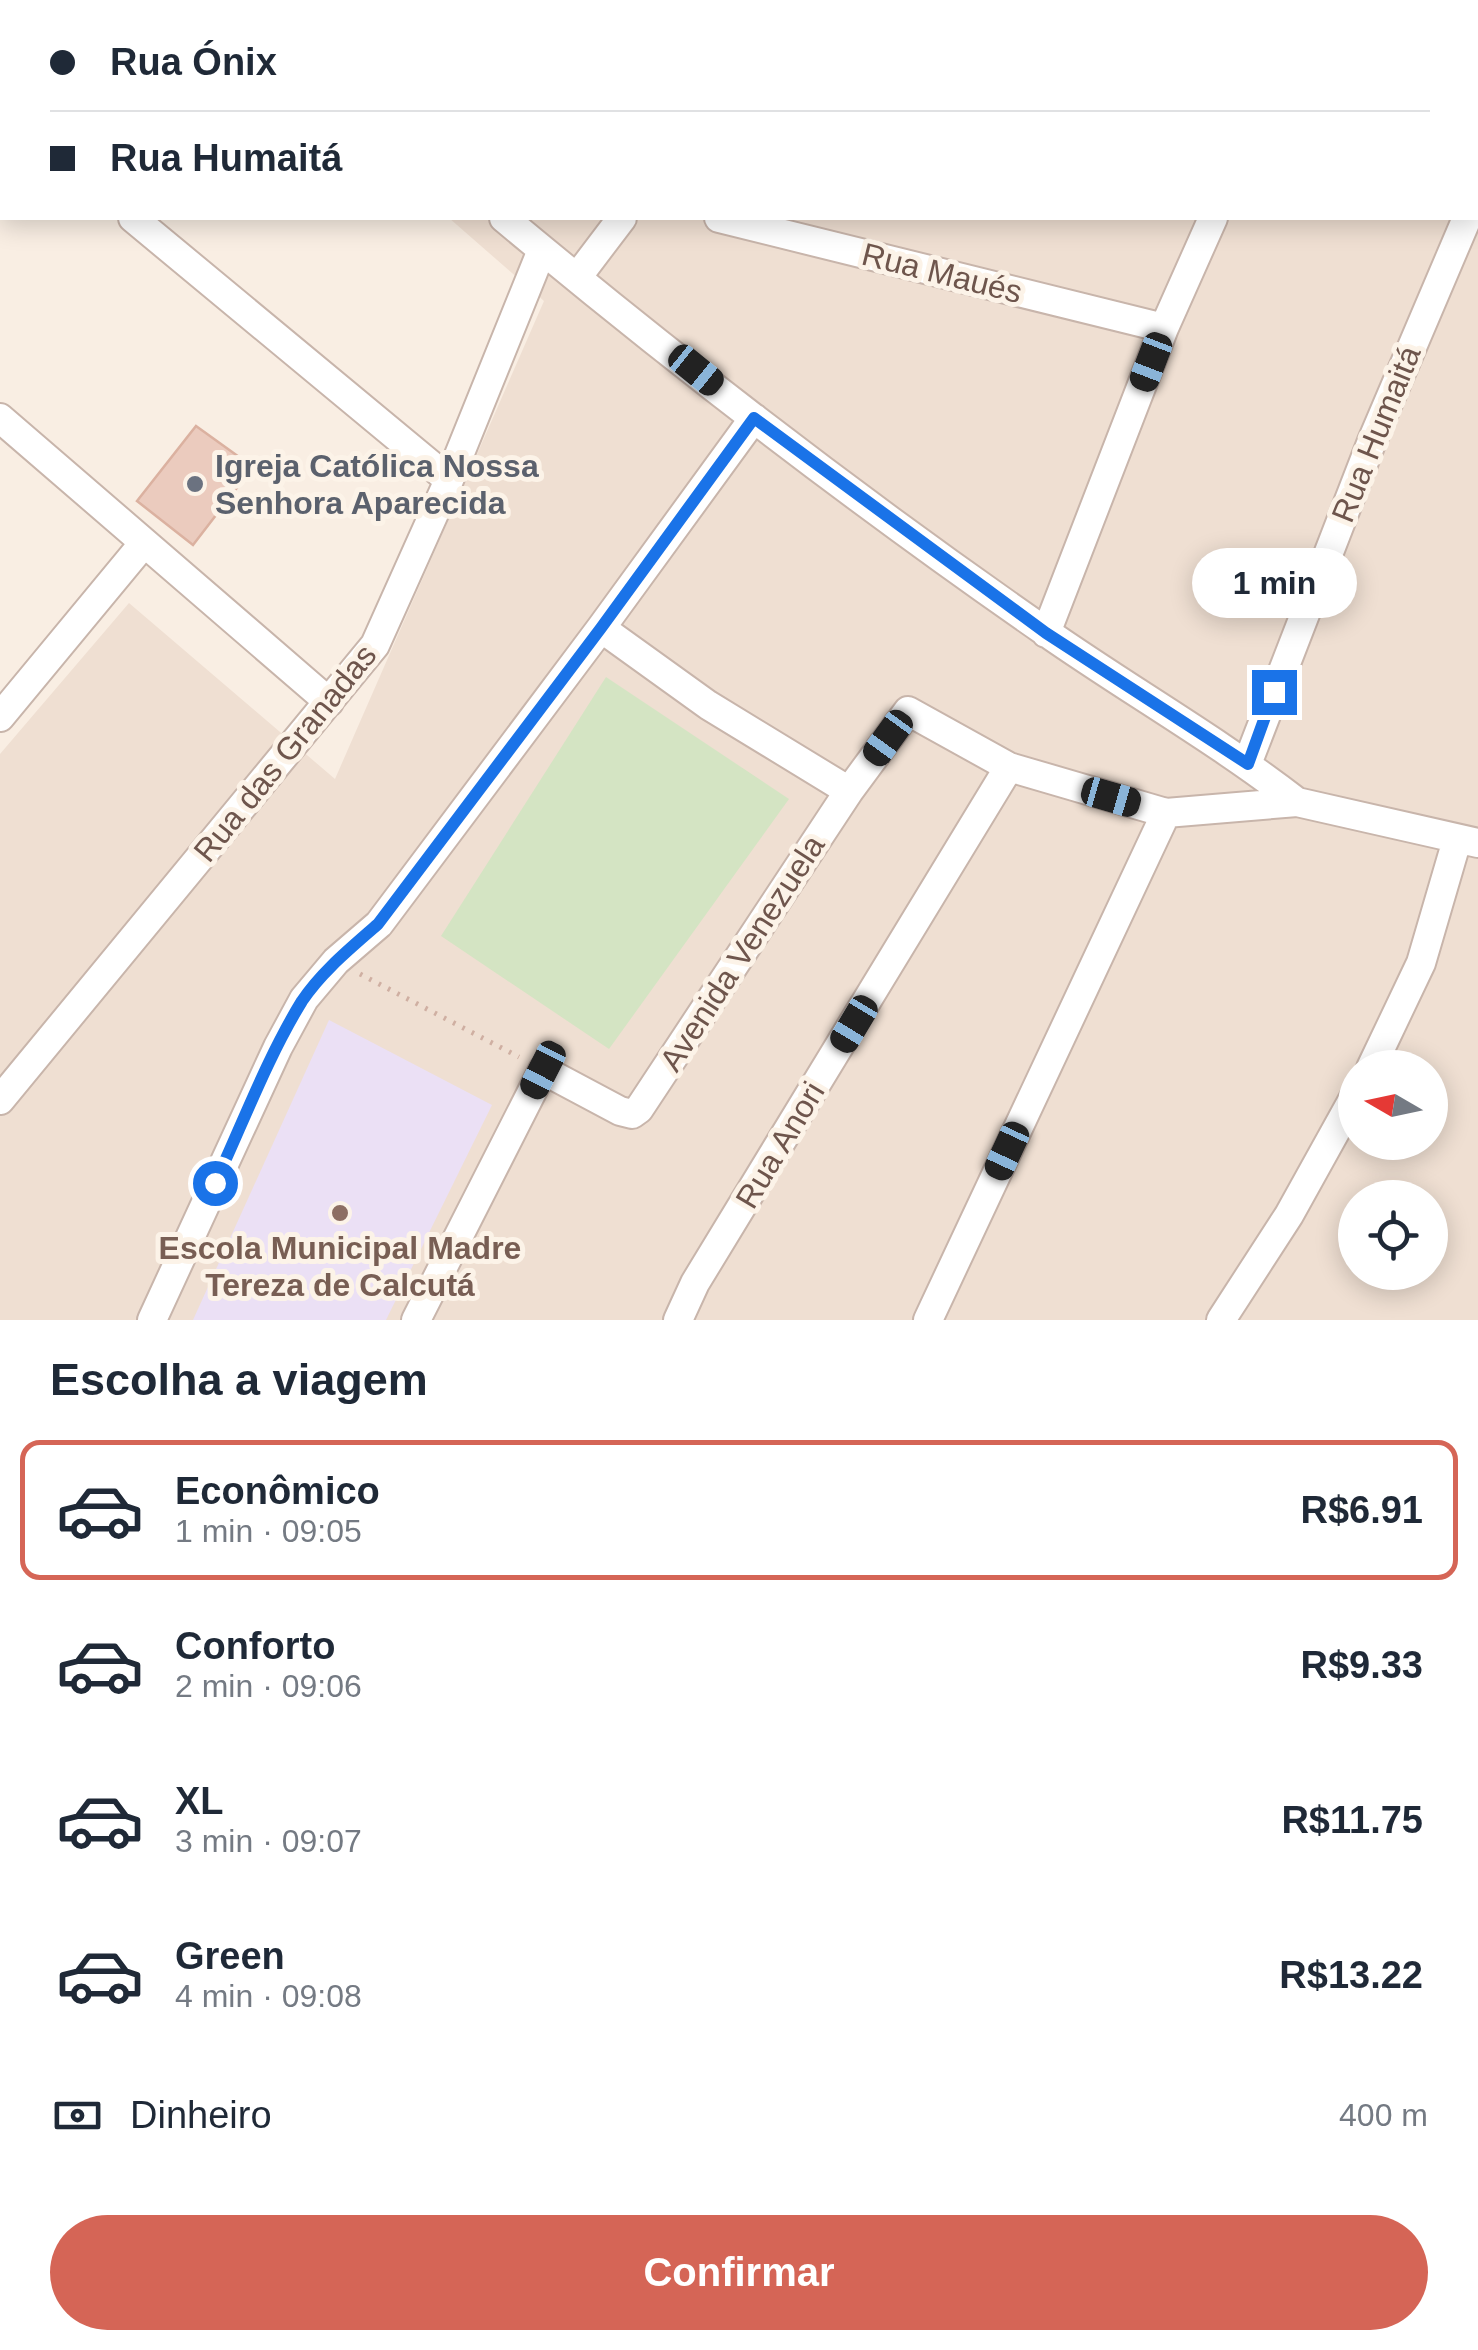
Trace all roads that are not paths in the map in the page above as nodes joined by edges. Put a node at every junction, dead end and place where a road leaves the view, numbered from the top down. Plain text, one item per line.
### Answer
1 (135, 220) edge
2 (506, 220) edge
3 (620, 220) edge
4 (727, 220) edge
5 (1211, 220) edge
6 (1466, 220) edge
7 (542, 250) junction
8 (578, 276) junction
9 (1164, 328) junction
10 (0, 418) edge
11 (754, 418) junction
12 (449, 480) junction
13 (144, 543) junction
14 (601, 628) junction
15 (1046, 633) junction
16 (330, 702) junction
17 (0, 717) edge
18 (1248, 764) junction
19 (1009, 767) junction
20 (849, 792) junction
21 (1296, 802) junction
22 (1166, 812) junction
23 (1467, 841) edge
24 (1380, 1050) edge
25 (0, 1100) edge
26 (1338, 1127) edge
27 (152, 1320) edge
28 (416, 1320) edge
29 (678, 1320) edge
30 (928, 1320) edge
31 (1221, 1320) edge

1 - 12 street
2 - 7 street
3 - 8 street
4 - 9 street, Rua Maués
5 - 9 street
6 - 18 street, Rua Humaitá
7 - 8 street
7 - 12 street, Rua das Granadas
8 - 11 street
9 - 15 street
10 - 13 street
11 - 14 street
11 - 15 street
12 - 16 street, Rua das Granadas
13 - 16 street
13 - 17 street
14 - 20 street
14 - 27 street
15 - 18 street
16 - 25 street, Rua das Granadas
18 - 21 street
19 - 20 street, Avenida Venezuela
19 - 22 street
19 - 29 street, Rua Anori
20 - 28 street, Avenida Venezuela
21 - 22 street
21 - 23 street
22 - 30 street
23 - 24 street
26 - 31 street

